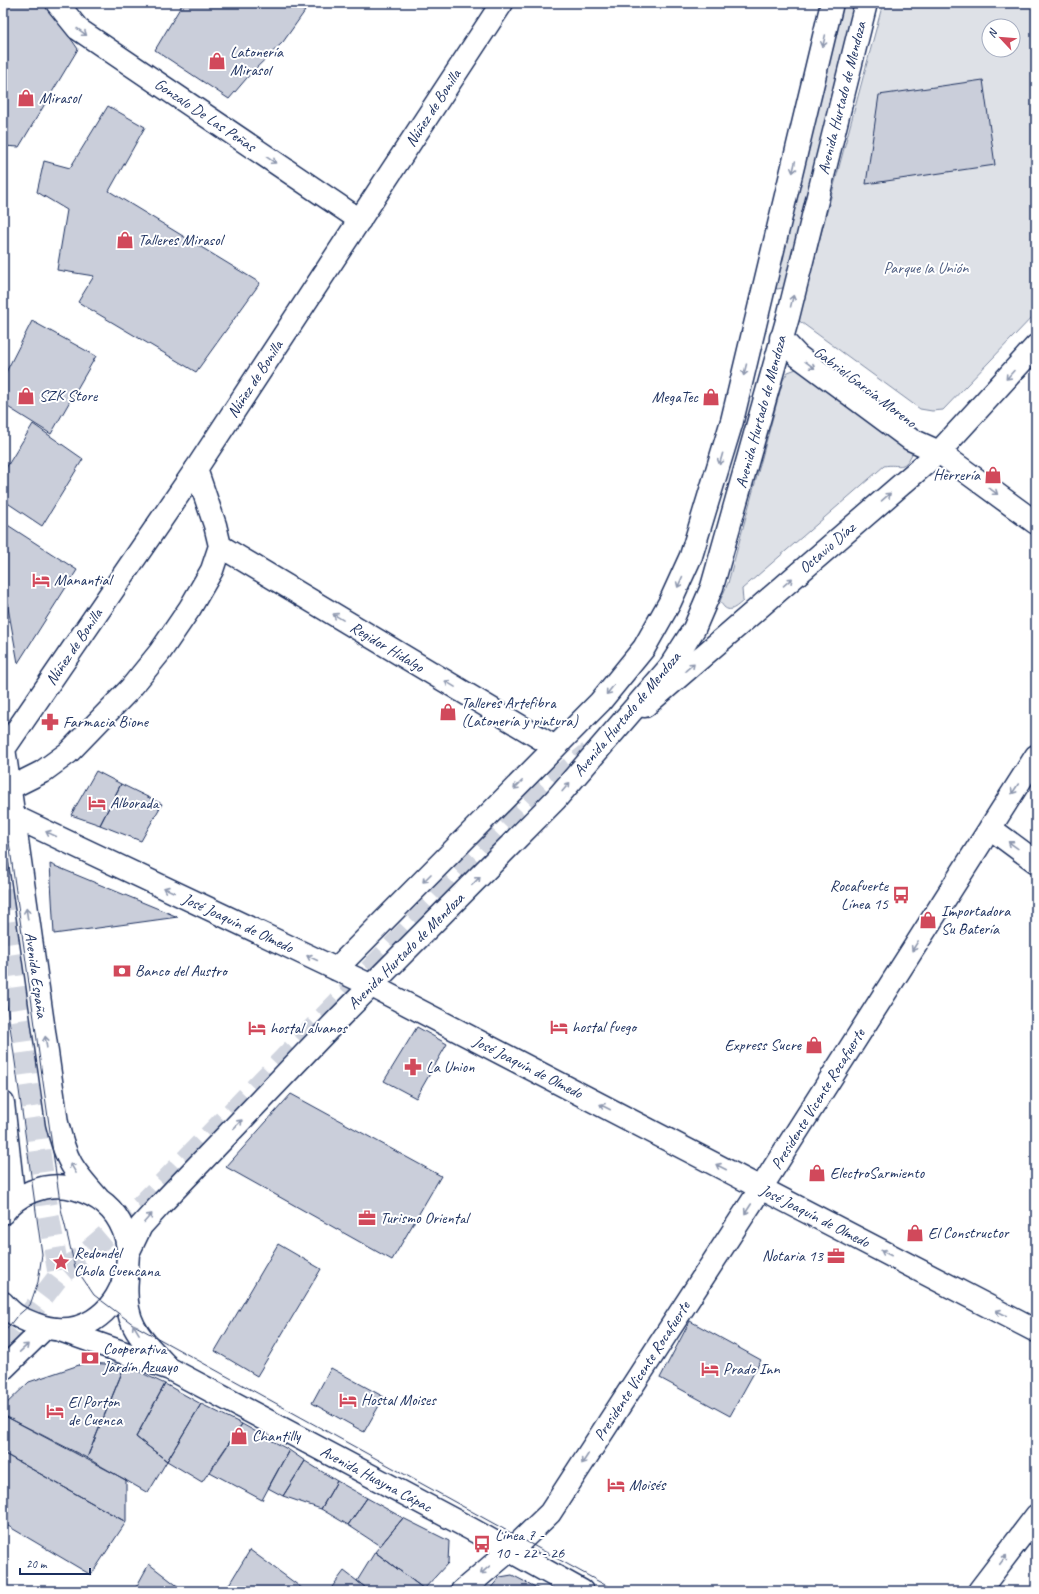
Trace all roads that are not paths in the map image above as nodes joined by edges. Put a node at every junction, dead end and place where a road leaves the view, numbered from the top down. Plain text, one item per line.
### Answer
1 (57, 3) edge
2 (502, 3) edge
3 (832, 3) edge
4 (866, 3) edge
5 (360, 220) junction
6 (755, 332) junction
7 (781, 338) junction
8 (1036, 346) edge
9 (939, 452) junction
10 (196, 469) junction
11 (1036, 523) edge
12 (220, 546) junction
13 (607, 739) junction
14 (3, 747) edge
15 (555, 747) junction
16 (1036, 756) edge
17 (10, 788) junction
18 (6, 818) edge
19 (990, 828) junction
20 (1036, 862) edge
21 (336, 969) junction
22 (372, 986) junction
23 (3, 1103) edge
24 (761, 1188) junction
25 (98, 1198) junction
26 (6, 1210) edge
27 (128, 1260) junction
28 (3, 1303) edge
29 (51, 1329) junction
30 (1036, 1331) edge
31 (3, 1369) edge
32 (170, 1369) junction
33 (1036, 1516) edge
34 (508, 1550) junction
35 (462, 1591) edge
36 (582, 1591) edge
37 (979, 1591) edge

1 -> 5 street, Gonzalo De Las Peñas
2 - 5 street, Núñez de Bonilla
3 -> 6 street, Avenida Hurtado de Mendoza
7 -> 4 street, Avenida Hurtado de Mendoza
5 - 10 street, Núñez de Bonilla
6 - 7 street, Gabriel García Moreno
6 -> 15 street, Avenida Hurtado de Mendoza
7 - 9 street, Gabriel García Moreno
7 - 13 street, Avenida Hurtado de Mendoza
8 -> 9 street, Octavio Díaz
9 -> 11 street, Gabriel García Moreno
13 -> 9 street, Octavio Díaz
10 - 12 street
10 - 14 street, Núñez de Bonilla
15 -> 12 street, Regidor Hidalgo
12 - 17 street
22 -> 13 street, Avenida Hurtado de Mendoza
14 - 17 street, Avenida España
15 -> 21 street, Avenida Hurtado de Mendoza
16 -> 19 street, Presidente Vicente Rocafuerte
17 - 18 street, Avenida España
21 -> 18 street, José Joaquín de Olmedo
25 -> 18 street, Avenida España
20 -> 19 street
19 -> 24 street, Presidente Vicente Rocafuerte
21 - 22 street, José Joaquín de Olmedo
24 -> 22 street, José Joaquín de Olmedo
27 -> 22 street, Avenida Hurtado de Mendoza
23 - 26 street
30 -> 24 street, José Joaquín de Olmedo
24 -> 34 street, Presidente Vicente Rocafuerte
25 - 26 street
25 - 27 street
27 - 29 street
32 -> 27 street
28 - 29 street
31 -> 29 street
29 - 32 street
32 - 34 street, Avenida Huayna Cápac
37 -> 33 street
34 -> 35 street, Presidente Vicente Rocafuerte
34 - 36 street, Avenida Huayna Cápac

